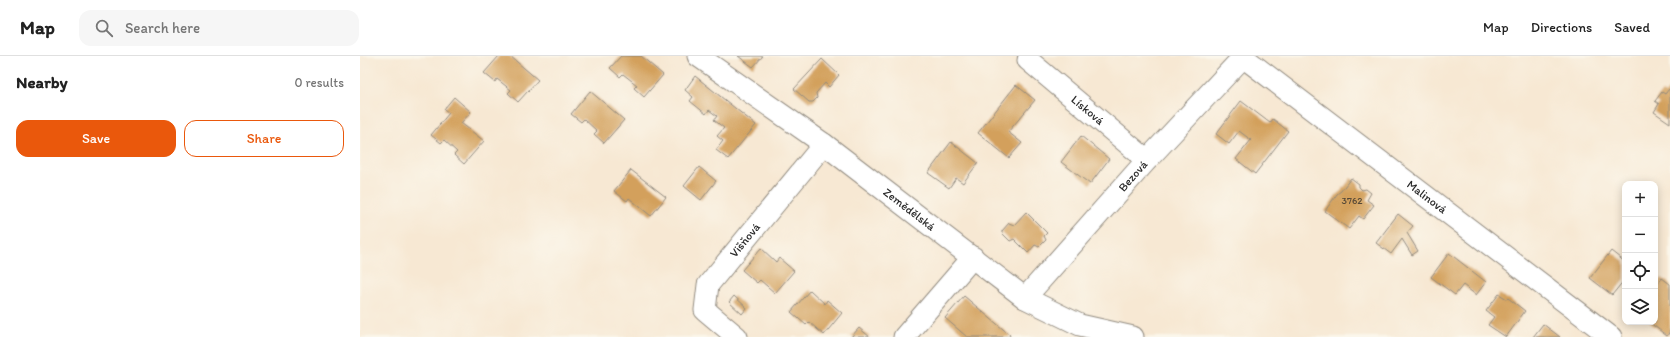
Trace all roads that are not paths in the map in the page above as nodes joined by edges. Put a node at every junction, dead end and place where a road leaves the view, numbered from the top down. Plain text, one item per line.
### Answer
1 (698, 56) edge
2 (1244, 56) edge
3 (1028, 60) dead end
4 (824, 144) junction
5 (1147, 160) junction
6 (973, 257) junction
7 (1025, 298) junction
8 (737, 337) edge
9 (904, 337) edge
10 (1133, 337) edge
11 (1611, 337) edge

1 - 4 street, Zemědělská
2 - 5 street, Bezová
2 - 11 street, Malinová
3 - 5 street, Lísková
4 - 6 street, Zemědělská
4 - 8 street, Višňová
5 - 7 street, Bezová
6 - 7 street, Zemědělská
6 - 9 street
7 - 10 street, Zemědělská

